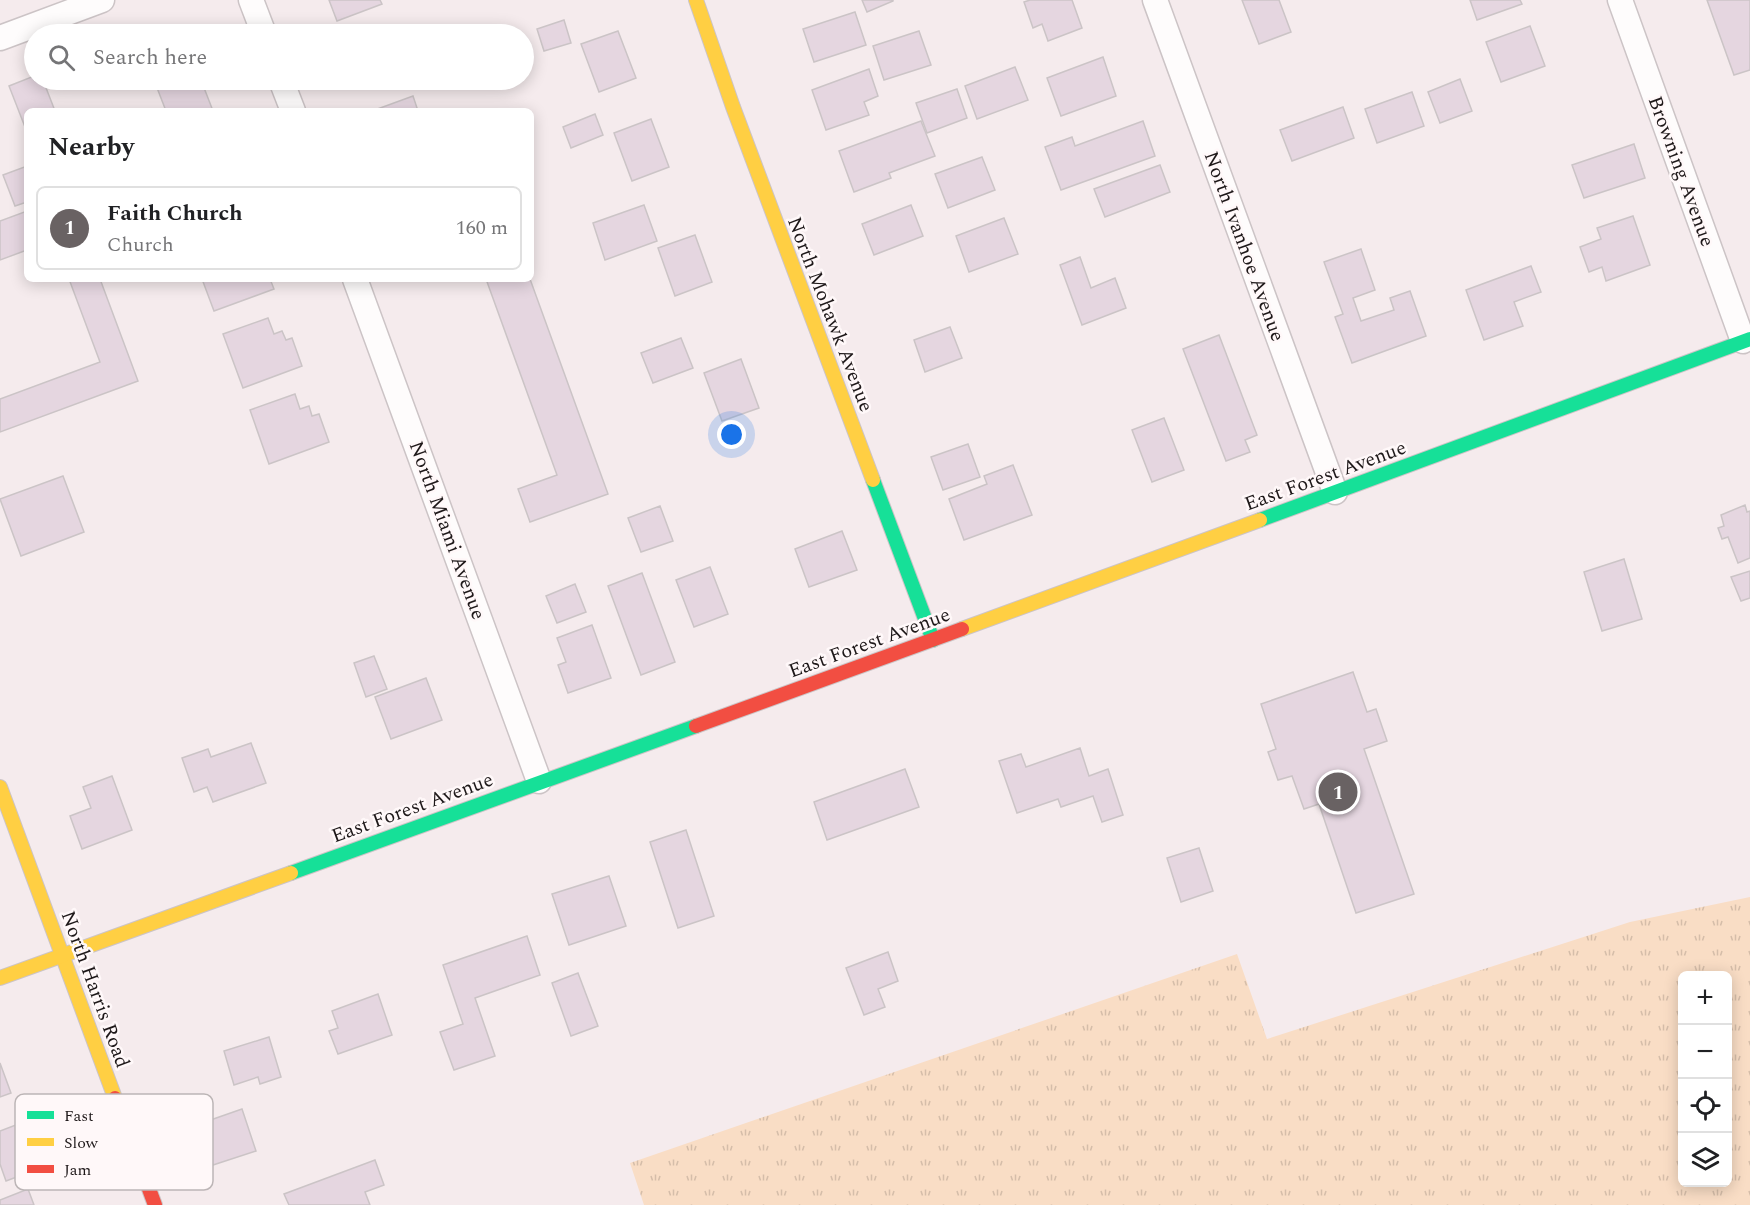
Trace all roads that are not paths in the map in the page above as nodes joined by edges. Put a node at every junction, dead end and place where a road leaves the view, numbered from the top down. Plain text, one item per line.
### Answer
1 (102, 0) edge
2 (251, 0) edge
3 (696, 0) edge
4 (1155, 0) edge
5 (1620, 0) edge
6 (38, 24) edge
7 (260, 24) edge
8 (24, 29) edge
9 (0, 38) edge
10 (285, 90) edge
11 (292, 108) edge
12 (356, 282) edge
13 (1747, 340) edge
14 (1335, 492) junction
15 (933, 640) junction
16 (540, 781) junction
17 (0, 787) edge
18 (62, 955) junction
19 (0, 978) edge
20 (114, 1094) edge
21 (149, 1190) edge
22 (155, 1205) edge

1 - 6 street
2 - 7 street
3 - 15 street, North Mohawk Avenue
4 - 14 street, North Ivanhoe Avenue
5 - 13 street, Browning Avenue
8 - 9 street
10 - 11 street
12 - 16 street, North Miami Avenue
13 - 14 street, East Forest Avenue
14 - 15 street, East Forest Avenue
15 - 16 street, East Forest Avenue
16 - 18 street, East Forest Avenue
17 - 18 street, North Harris Road
18 - 19 street, East Forest Avenue
18 - 20 street, North Harris Road
21 - 22 street, North Harris Road

